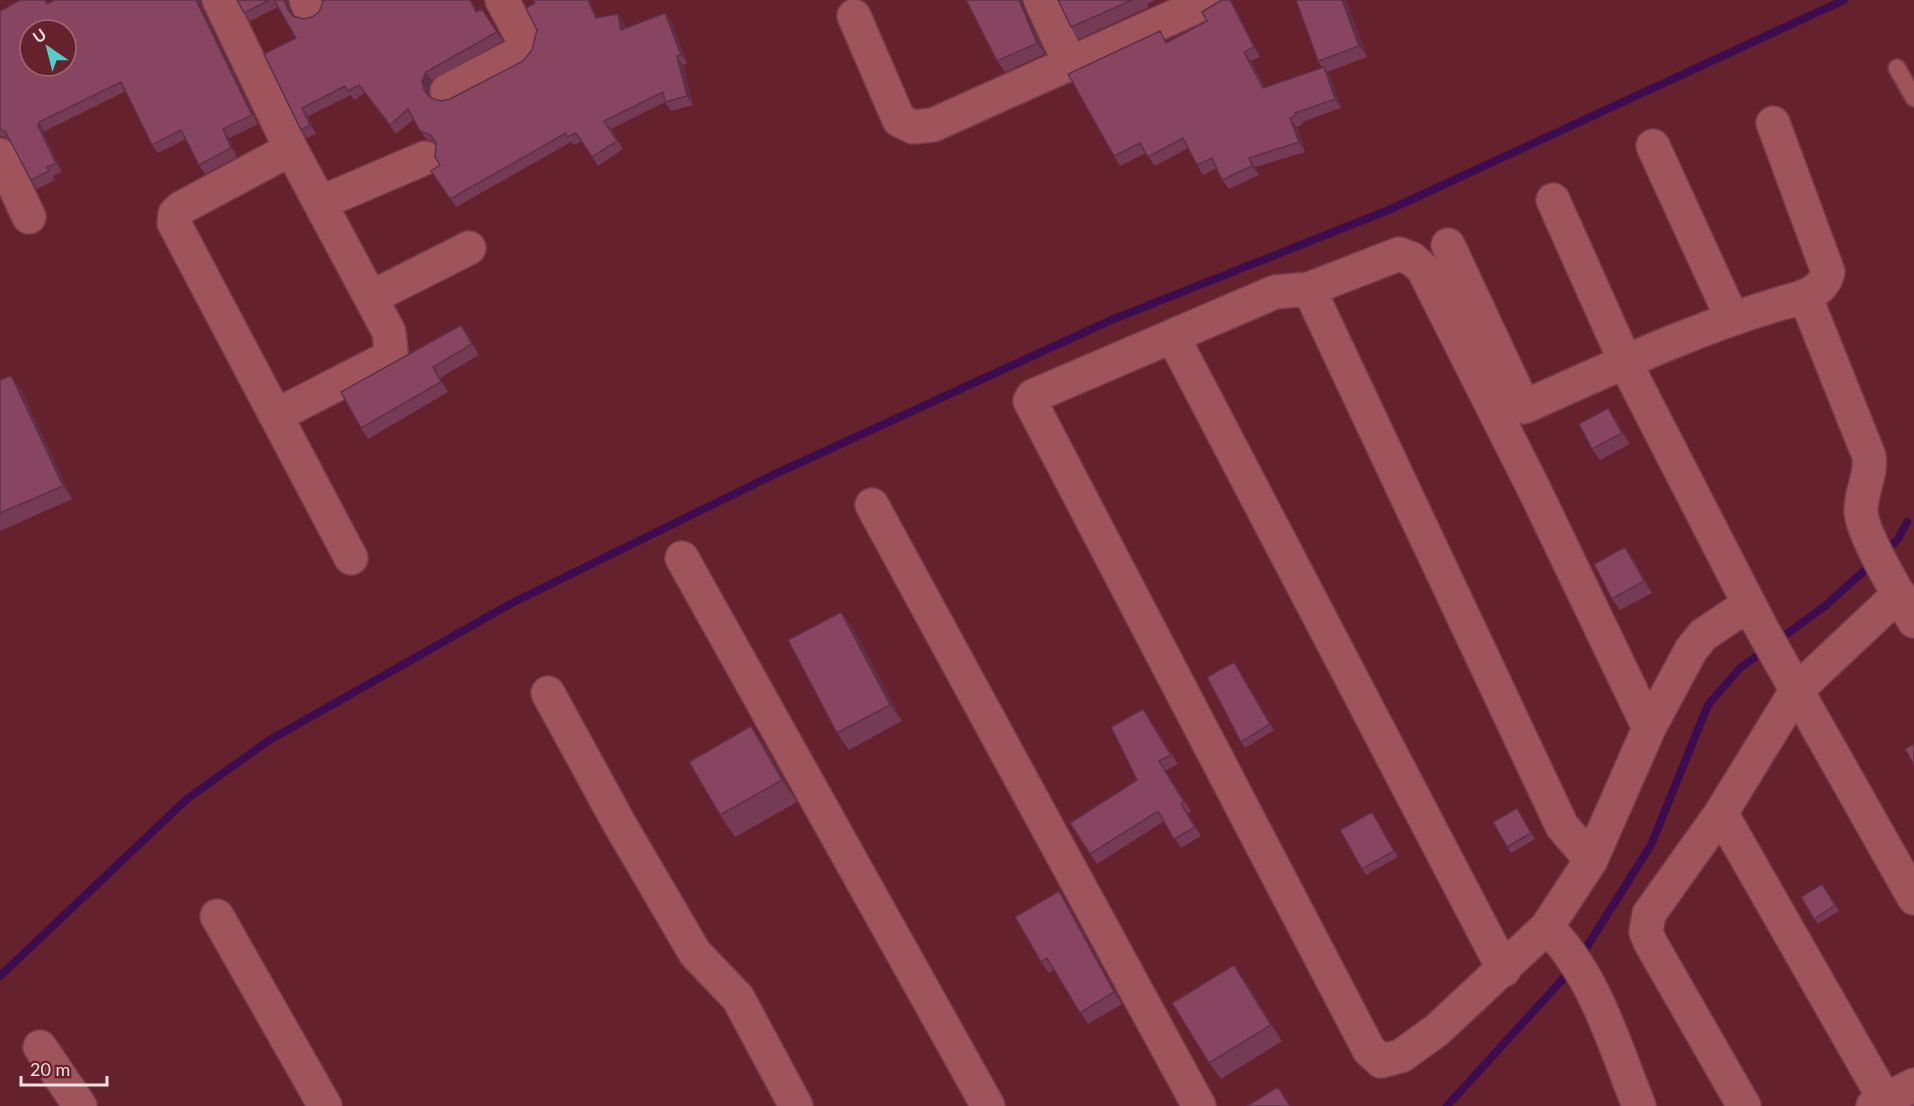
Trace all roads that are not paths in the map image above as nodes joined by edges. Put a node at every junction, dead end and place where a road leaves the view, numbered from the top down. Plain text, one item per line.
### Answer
1 (219, 0) edge
2 (502, 0) edge
3 (1040, 0) edge
4 (1211, 0) edge
5 (854, 16) dead end
6 (1071, 65) junction
7 (1897, 68) dead end
8 (447, 91) dead end
9 (1914, 98) edge
10 (1773, 123) dead end
11 (1653, 146) dead end
12 (291, 149) junction
13 (0, 155) edge
14 (425, 158) dead end
15 (1553, 200) dead end
16 (320, 203) junction
17 (29, 217) dead end
18 (1448, 245) dead end
19 (469, 248) dead end
20 (1309, 288) junction
21 (1805, 296) junction
22 (372, 297) junction
23 (1732, 318) junction
24 (1173, 337) junction
25 (1628, 366) junction
26 (277, 415) junction
27 (872, 505) dead end
28 (351, 558) dead end
29 (682, 558) dead end
30 (1906, 608) edge
31 (1755, 617) junction
32 (1796, 691) junction
33 (548, 693) dead end
34 (1648, 728) junction
35 (1721, 813) junction
36 (1591, 860) junction
37 (1914, 898) edge
38 (218, 916) dead end
39 (1557, 938) junction
40 (1504, 970) junction
41 (40, 1047) dead end
42 (1914, 1085) edge
43 (1879, 1103) edge
44 (80, 1106) edge
45 (325, 1106) edge
46 (796, 1106) edge
47 (988, 1106) edge
48 (1199, 1106) edge
49 (1639, 1106) edge
50 (1744, 1106) edge

1 - 12 street
2 - 8 street
3 - 6 street
4 - 6 street
5 - 6 street
7 - 9 lane
10 - 21 street
11 - 23 street
12 - 16 street
12 - 26 street
13 - 17 street
14 - 16 street
15 - 25 street
16 - 22 street
18 - 25 street
19 - 22 street
20 - 24 street
20 - 34 street
20 - 36 street
21 - 23 street
21 - 30 street
22 - 26 street
23 - 25 street
24 - 40 street
24 - 40 street
25 - 31 street
26 - 28 street
27 - 48 street
29 - 47 street
30 - 32 street
31 - 32 street
31 - 34 street
32 - 35 street
32 - 37 street
33 - 46 street
34 - 36 street
35 - 43 street
35 - 50 street
36 - 39 street
38 - 45 street
39 - 40 street
39 - 49 street
41 - 44 street
42 - 43 street

